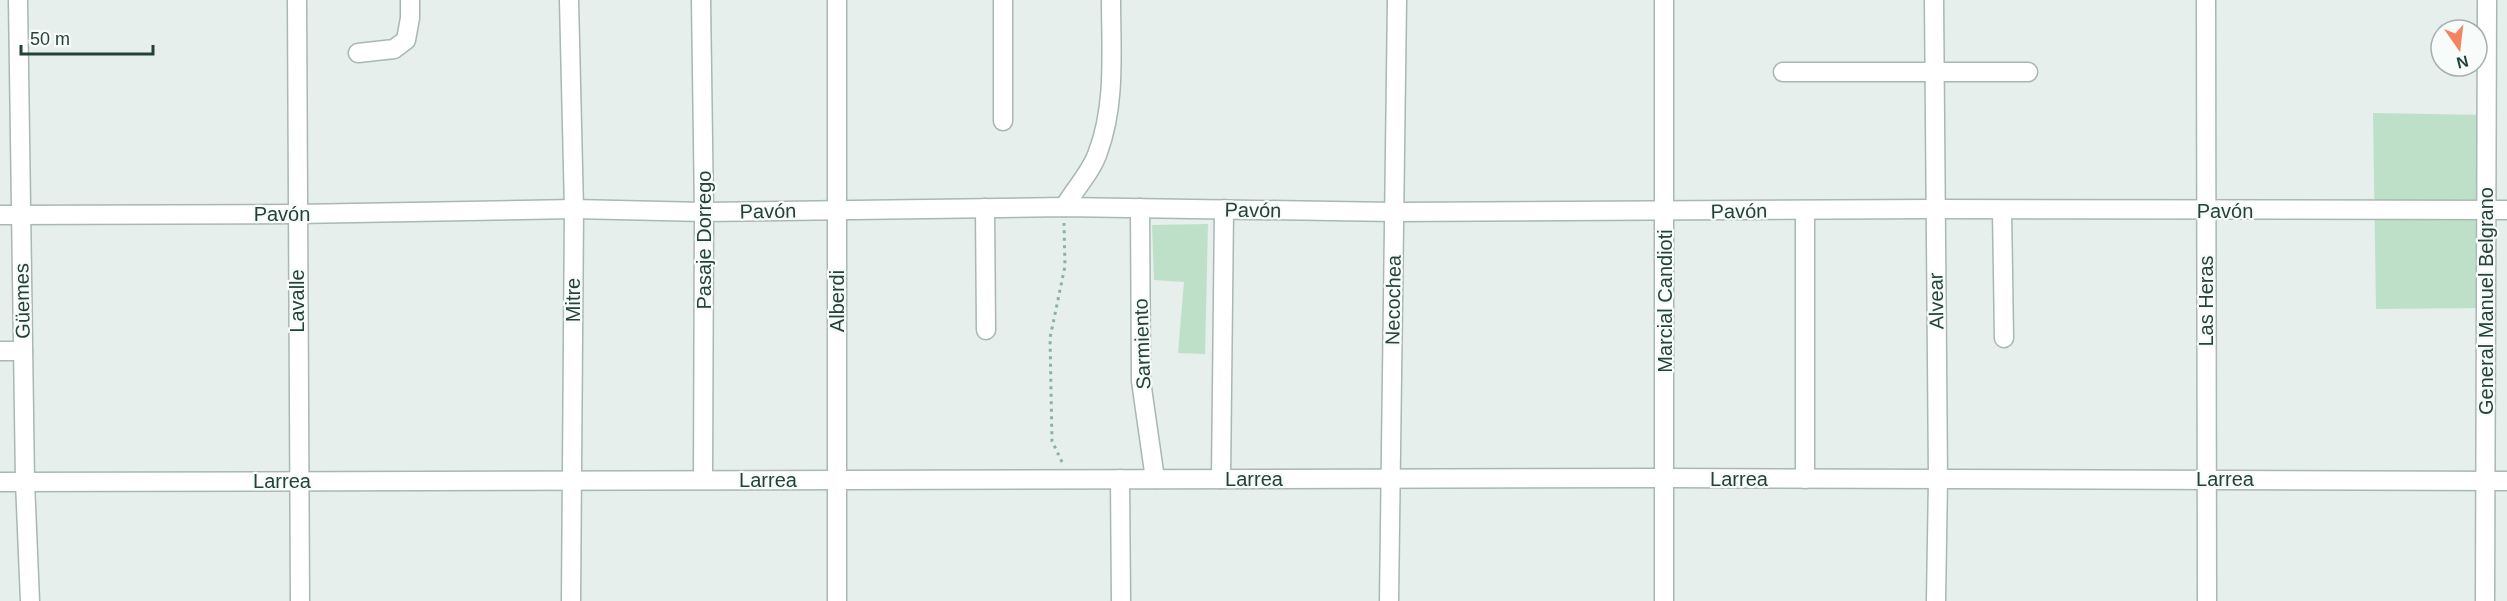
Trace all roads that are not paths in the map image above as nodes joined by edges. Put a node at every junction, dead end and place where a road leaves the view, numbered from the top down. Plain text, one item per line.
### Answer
1 (18, 0) edge
2 (297, 0) edge
3 (411, 0) edge
4 (569, 0) edge
5 (701, 0) edge
6 (837, 0) edge
7 (1003, 0) edge
8 (1111, 0) edge
9 (1397, 0) edge
10 (1664, 0) edge
11 (1934, 0) edge
12 (2206, 0) edge
13 (2487, 0) edge
14 (358, 53) dead end
15 (1783, 72) dead end
16 (2028, 72) dead end
17 (1934, 73) junction
18 (1003, 121) dead end
19 (1064, 207) junction
20 (985, 208) junction
21 (1140, 208) junction
22 (574, 209) junction
23 (1224, 209) junction
24 (1935, 209) junction
25 (837, 210) junction
26 (1805, 210) junction
27 (2002, 210) junction
28 (2485, 210) junction
29 (2507, 210) edge
30 (2206, 211) junction
31 (704, 212) junction
32 (1394, 212) junction
33 (1664, 212) junction
34 (297, 214) junction
35 (0, 215) edge
36 (21, 215) junction
37 (986, 330) dead end
38 (2004, 338) dead end
39 (0, 351) edge
40 (23, 351) junction
41 (1665, 478) junction
42 (1120, 479) junction
43 (1155, 479) junction
44 (1221, 479) junction
45 (1390, 479) junction
46 (1805, 479) junction
47 (1938, 479) junction
48 (2206, 479) junction
49 (703, 480) junction
50 (837, 480) junction
51 (2487, 480) junction
52 (299, 481) junction
53 (572, 481) junction
54 (2507, 481) edge
55 (0, 482) edge
56 (25, 482) junction
57 (30, 601) edge
58 (300, 601) edge
59 (571, 601) edge
60 (837, 601) edge
61 (1121, 601) edge
62 (1389, 601) edge
63 (1664, 601) edge
64 (1936, 601) edge
65 (2206, 601) edge
66 (2485, 601) edge

1 - 36 street, Güemes
2 - 34 street, Lavalle
3 - 14 street
4 - 22 street, Mitre
5 - 31 street, Pasaje Dorrego
6 - 25 street, Alberdi
7 - 18 street
8 - 19 street
9 - 32 street, Necochea
10 - 33 street, Marcial Candioti
11 - 17 street, Alvear
12 - 30 street, Las Heras
13 - 28 street, General Manuel Belgrano
15 - 17 street
16 - 17 street
17 - 24 street, Alvear
19 - 20 street, Pavón
19 - 21 street, Pavón
20 - 25 street, Pavón
20 - 37 street
21 - 23 street, Pavón
21 - 43 street, Sarmiento
22 - 31 street, Pavón
22 - 34 street, Pavón
22 - 53 street, Mitre
23 - 32 street, Pavón
23 - 44 street
24 - 26 street, Pavón
24 - 27 street, Pavón
24 - 47 street, Alvear
25 - 31 street, Pavón
25 - 50 street, Alberdi
26 - 33 street, Pavón
26 - 46 street
27 - 30 street, Pavón
27 - 38 street
28 - 29 street, Pavón
28 - 30 street, Pavón
28 - 51 street, General Manuel Belgrano
30 - 48 street, Las Heras
31 - 49 street, Pasaje Dorrego
32 - 33 street, Pavón
32 - 45 street, Necochea
33 - 41 street, Marcial Candioti
34 - 36 street, Pavón
34 - 52 street, Lavalle
35 - 36 street, Pavón
36 - 40 street, Güemes
39 - 40 street
40 - 56 street, Güemes
41 - 45 street, Larrea
41 - 46 street, Larrea
41 - 63 street, Marcial Candioti
42 - 43 street, Larrea
42 - 50 street, Larrea
42 - 61 street
43 - 44 street, Larrea
44 - 45 street, Larrea
45 - 62 street, Necochea
46 - 47 street, Larrea
47 - 48 street, Larrea
47 - 64 street, Alvear
48 - 51 street, Larrea
48 - 65 street, Las Heras
49 - 50 street, Larrea
49 - 53 street, Larrea
50 - 60 street, Alberdi
51 - 54 street, Larrea
51 - 66 street, General Manuel Belgrano
52 - 53 street, Larrea
52 - 56 street, Larrea
52 - 58 street, Lavalle
53 - 59 street, Mitre
55 - 56 street, Larrea
56 - 57 street, Güemes

